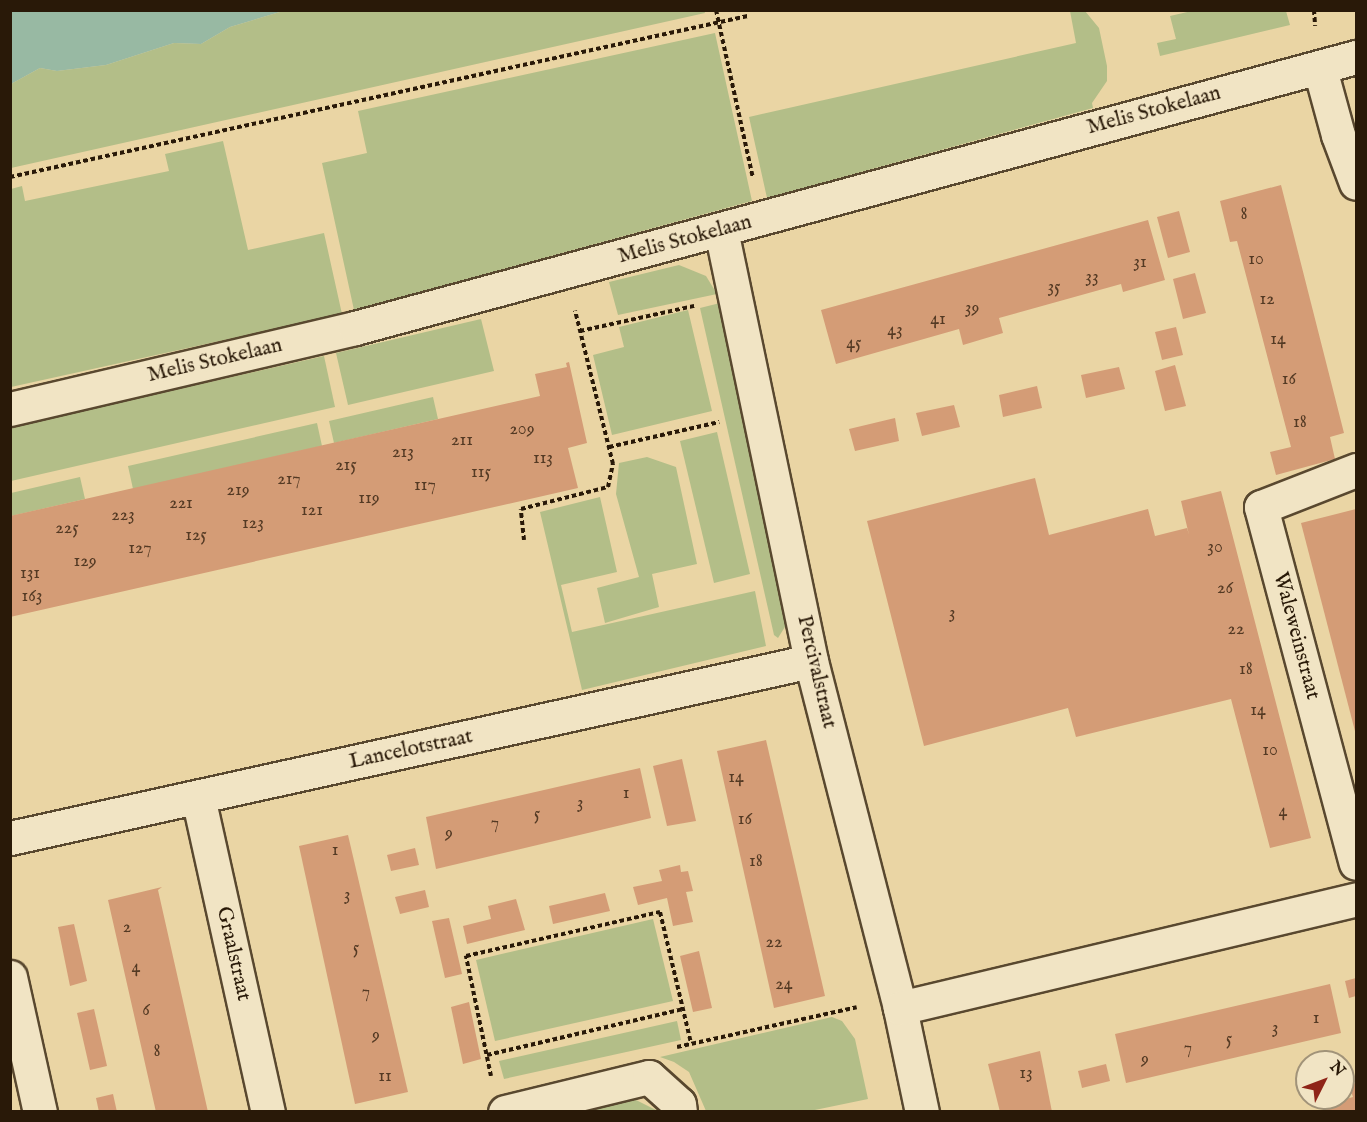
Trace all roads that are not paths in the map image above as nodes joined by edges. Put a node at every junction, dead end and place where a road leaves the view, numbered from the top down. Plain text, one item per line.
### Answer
1 (1356, 57) edge
2 (1320, 69) junction
3 (1356, 183) edge
4 (721, 230) junction
5 (10, 409) edge
6 (1356, 470) edge
7 (811, 661) junction
8 (198, 797) junction
9 (10, 838) edge
10 (1356, 864) edge
11 (1356, 899) edge
12 (10, 977) edge
13 (900, 1008) junction
14 (40, 1112) edge
15 (268, 1112) edge
16 (505, 1112) edge
17 (681, 1112) edge
18 (922, 1112) edge

1 - 2 street, Melis Stokelaan
2 - 3 street
2 - 4 street, Melis Stokelaan
4 - 5 street, Melis Stokelaan
4 - 7 street, Percivalstraat
6 - 10 street, Waleweinstraat
7 - 8 street, Lancelotstraat
7 - 13 street, Percivalstraat
8 - 9 street, Lancelotstraat
8 - 15 street, Graalstraat
11 - 13 street
12 - 14 street
13 - 18 street, Percivalstraat
16 - 17 street

